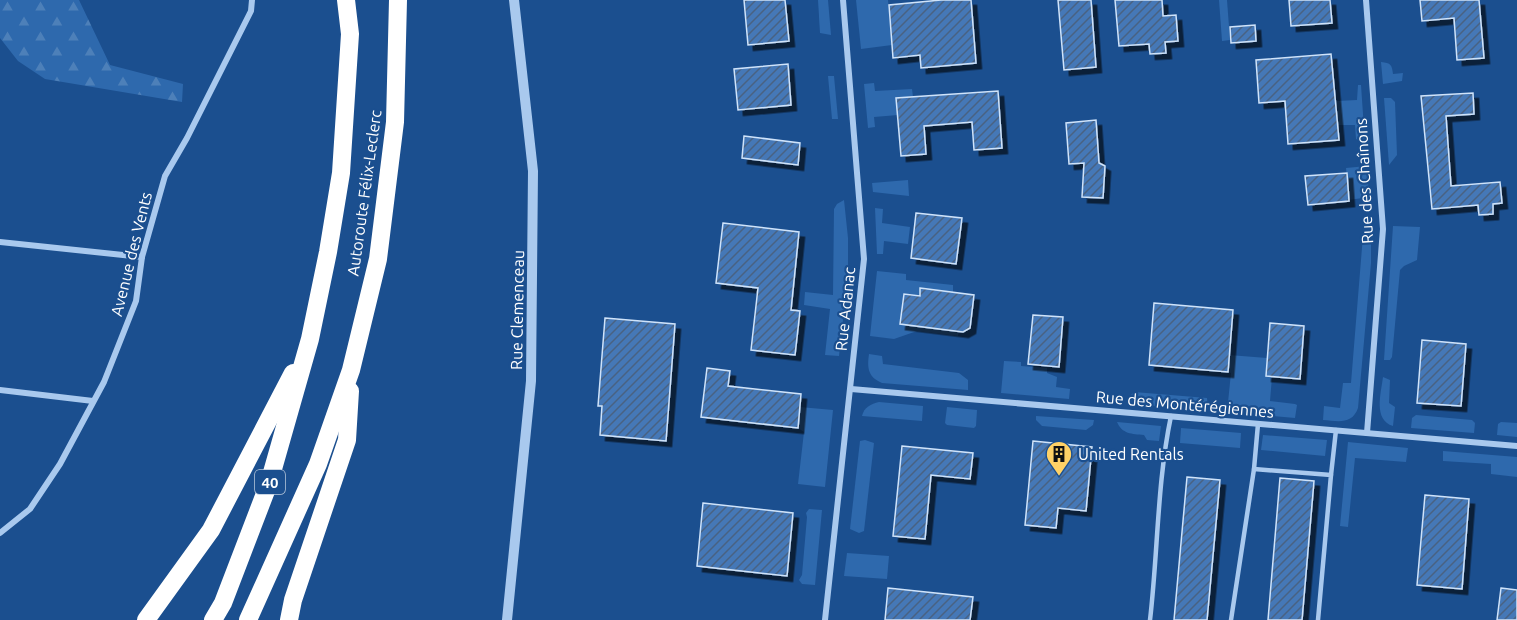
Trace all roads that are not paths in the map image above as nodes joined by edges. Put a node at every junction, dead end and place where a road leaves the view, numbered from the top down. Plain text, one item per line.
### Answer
1 (252, 0) edge
2 (346, 0) edge
3 (398, 0) edge
4 (514, 0) edge
5 (843, 0) edge
6 (1366, 0) edge
7 (0, 242) edge
8 (142, 257) junction
9 (310, 339) junction
10 (351, 370) junction
11 (851, 389) junction
12 (0, 390) edge
13 (93, 401) junction
14 (1171, 416) junction
15 (1258, 424) junction
16 (1336, 430) junction
17 (1367, 432) junction
18 (1517, 446) edge
19 (1254, 469) junction
20 (1330, 475) junction
21 (0, 533) edge
22 (146, 620) edge
23 (213, 620) edge
24 (248, 620) edge
25 (289, 620) edge
26 (507, 620) edge
27 (825, 620) edge
28 (1150, 620) edge
29 (1231, 620) edge
30 (1318, 620) edge

1 - 8 street, Avenue des Vents
2 - 9 highway, Autoroute Félix-Leclerc / 40
3 - 10 highway, Autoroute Félix-Leclerc / 40
4 - 26 street, Rue Clemenceau
5 - 11 street, Rue Adanac
6 - 17 street, Rue des Chaînons
7 - 8 street
8 - 13 street, Avenue des Vents
9 - 22 highway
9 - 23 highway, Autoroute Félix-Leclerc / 40
10 - 24 highway, Autoroute Félix-Leclerc / 40
10 - 25 highway
11 - 14 street, Rue des Montérégiennes
11 - 27 street, Rue Adanac
12 - 13 street
13 - 21 street, Avenue des Vents
14 - 15 street, Rue des Montérégiennes
14 - 28 lane
15 - 16 street, Rue des Montérégiennes
15 - 19 lane
16 - 17 street, Rue des Montérégiennes
16 - 20 lane
17 - 18 street, Rue des Montérégiennes
19 - 20 lane
19 - 29 lane
20 - 30 lane

